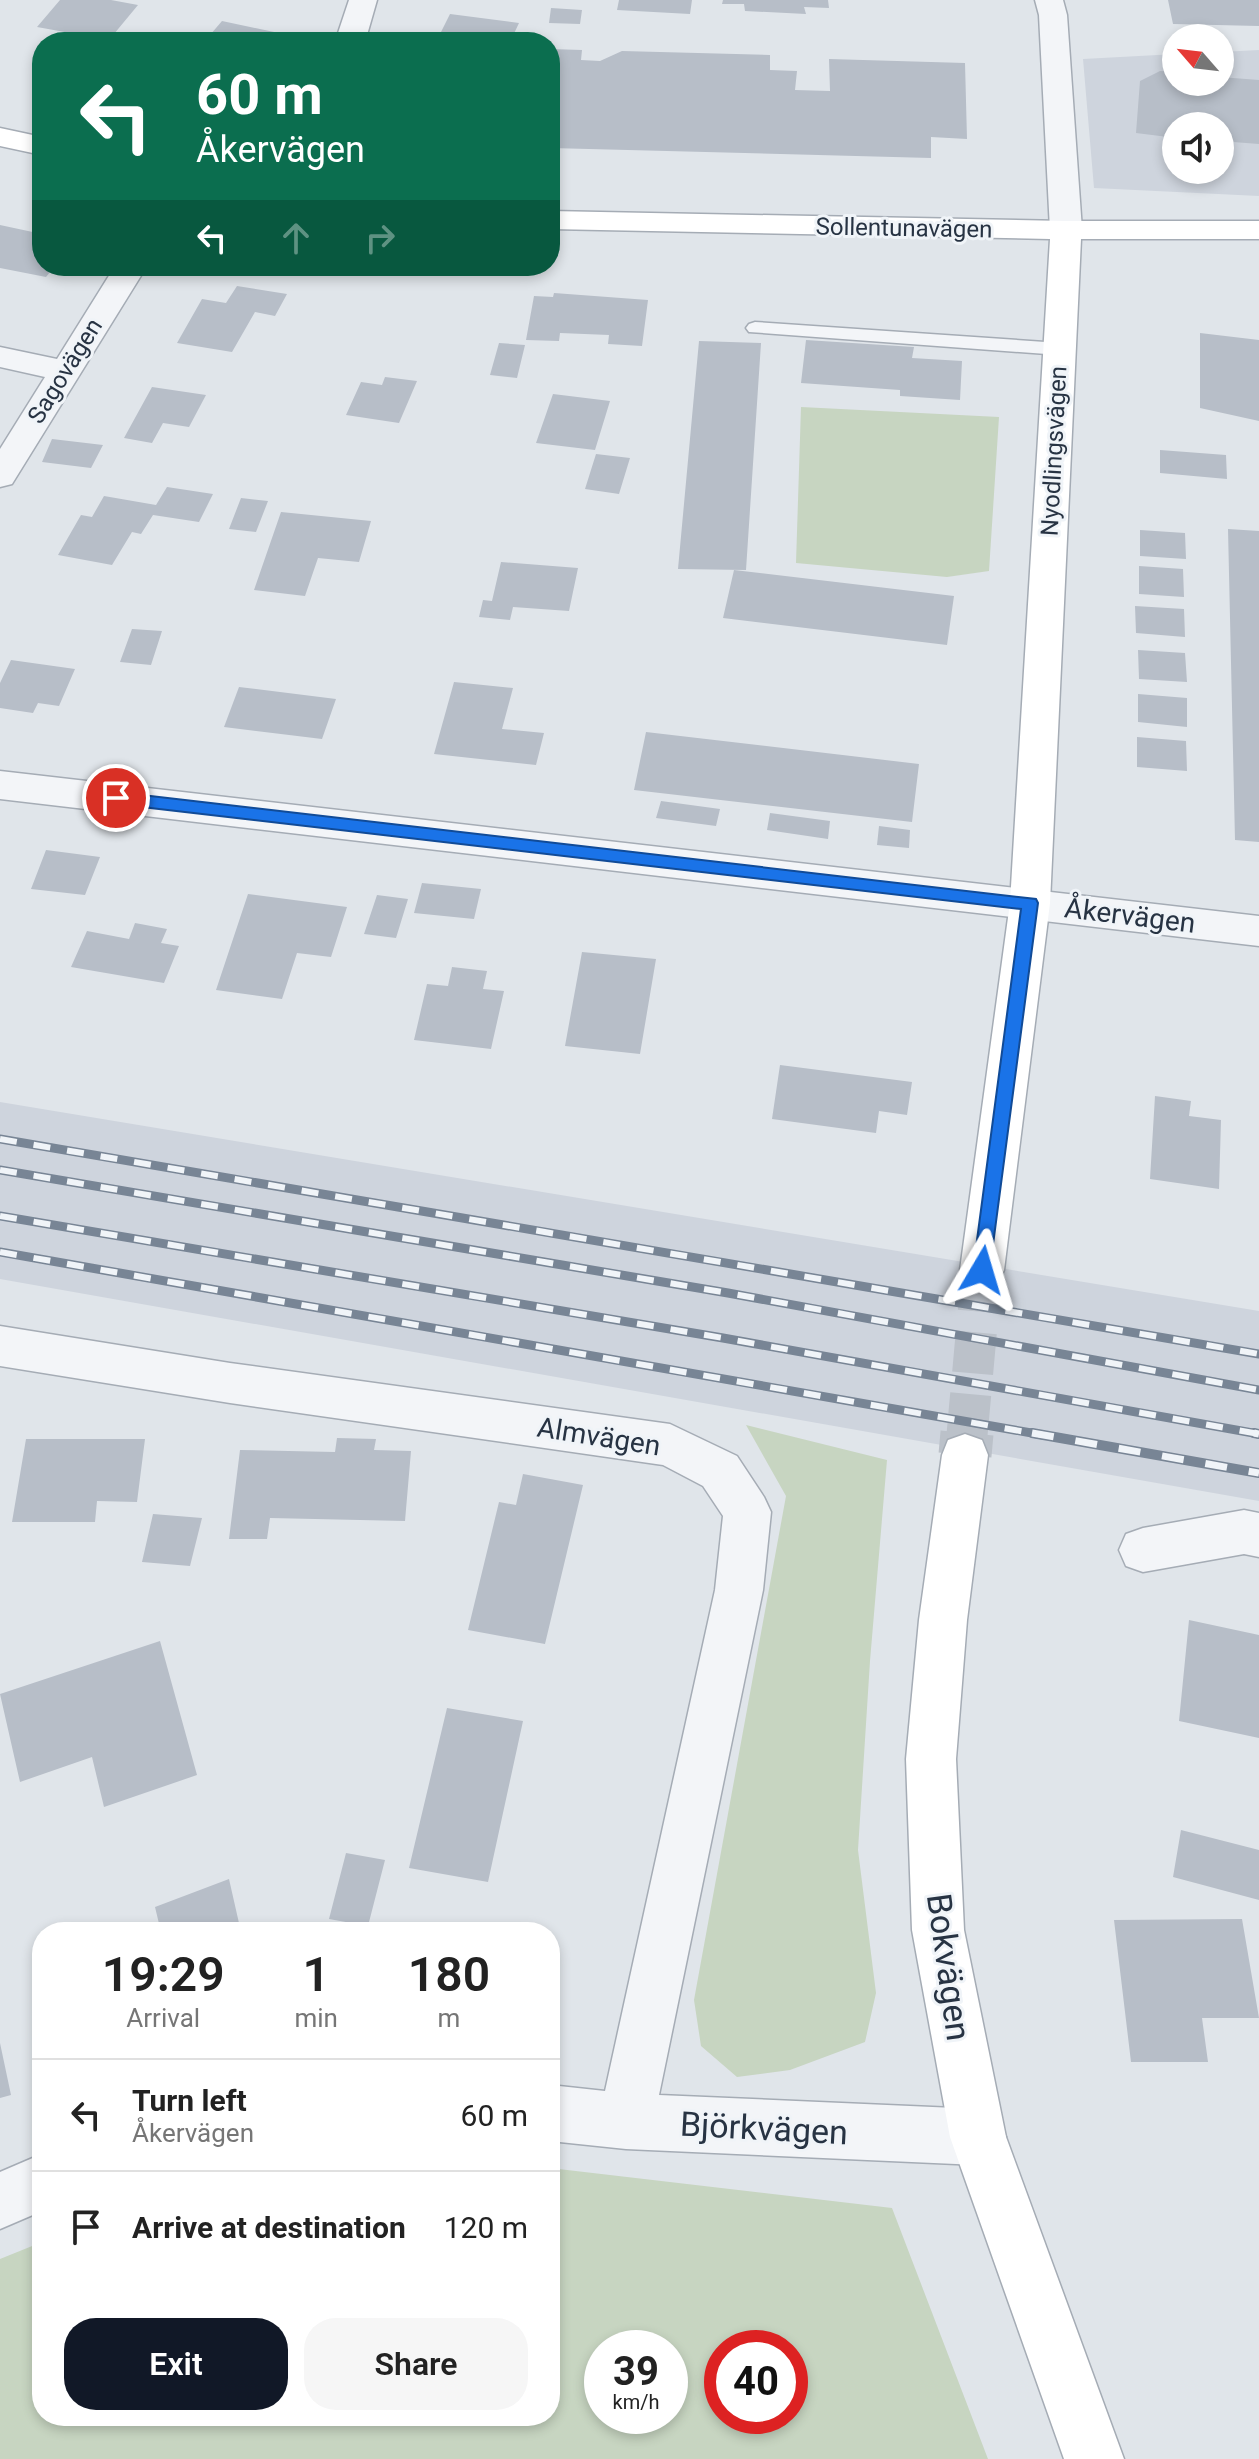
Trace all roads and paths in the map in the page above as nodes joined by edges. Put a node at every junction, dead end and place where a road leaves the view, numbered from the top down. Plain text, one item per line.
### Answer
1 (363, 0) edge
2 (1049, 0) edge
3 (353, 32) edge
4 (0, 137) edge
5 (32, 144) edge
6 (560, 220) edge
7 (1066, 230) junction
8 (1259, 230) edge
9 (125, 276) edge
10 (755, 328) dead end
11 (1060, 349) junction
12 (0, 357) edge
13 (65, 371) junction
14 (0, 476) edge
15 (0, 785) edge
16 (1030, 903) junction
17 (1259, 931) edge
18 (982, 1270) tunnel mouth
19 (0, 1346) edge
20 (965, 1455) tunnel mouth
21 (1259, 1535) edge
22 (1143, 1550) dead end
23 (560, 2114) edge
24 (626, 2121) junction
25 (978, 2137) junction
26 (32, 2187) edge
27 (0, 2201) edge
28 (1094, 2459) edge

1 - 3 street
2 - 7 street, Nyodlingsvägen
4 - 5 street
6 - 7 street, Sollentunavägen
7 - 8 street, Sollentunavägen
7 - 11 street, Nyodlingsvägen
9 - 13 street, Sagovägen
10 - 11 lane
11 - 16 street, Nyodlingsvägen
12 - 13 street
13 - 14 street, Sagovägen
15 - 16 street, Åkervägen
16 - 17 street, Åkervägen
16 - 18 street
19 - 24 street, Almvägen
20 - 25 street, Bokvägen
21 - 22 street
23 - 24 street, Björkvägen
24 - 25 street, Björkvägen
25 - 28 street, Bokvägen
26 - 27 street

